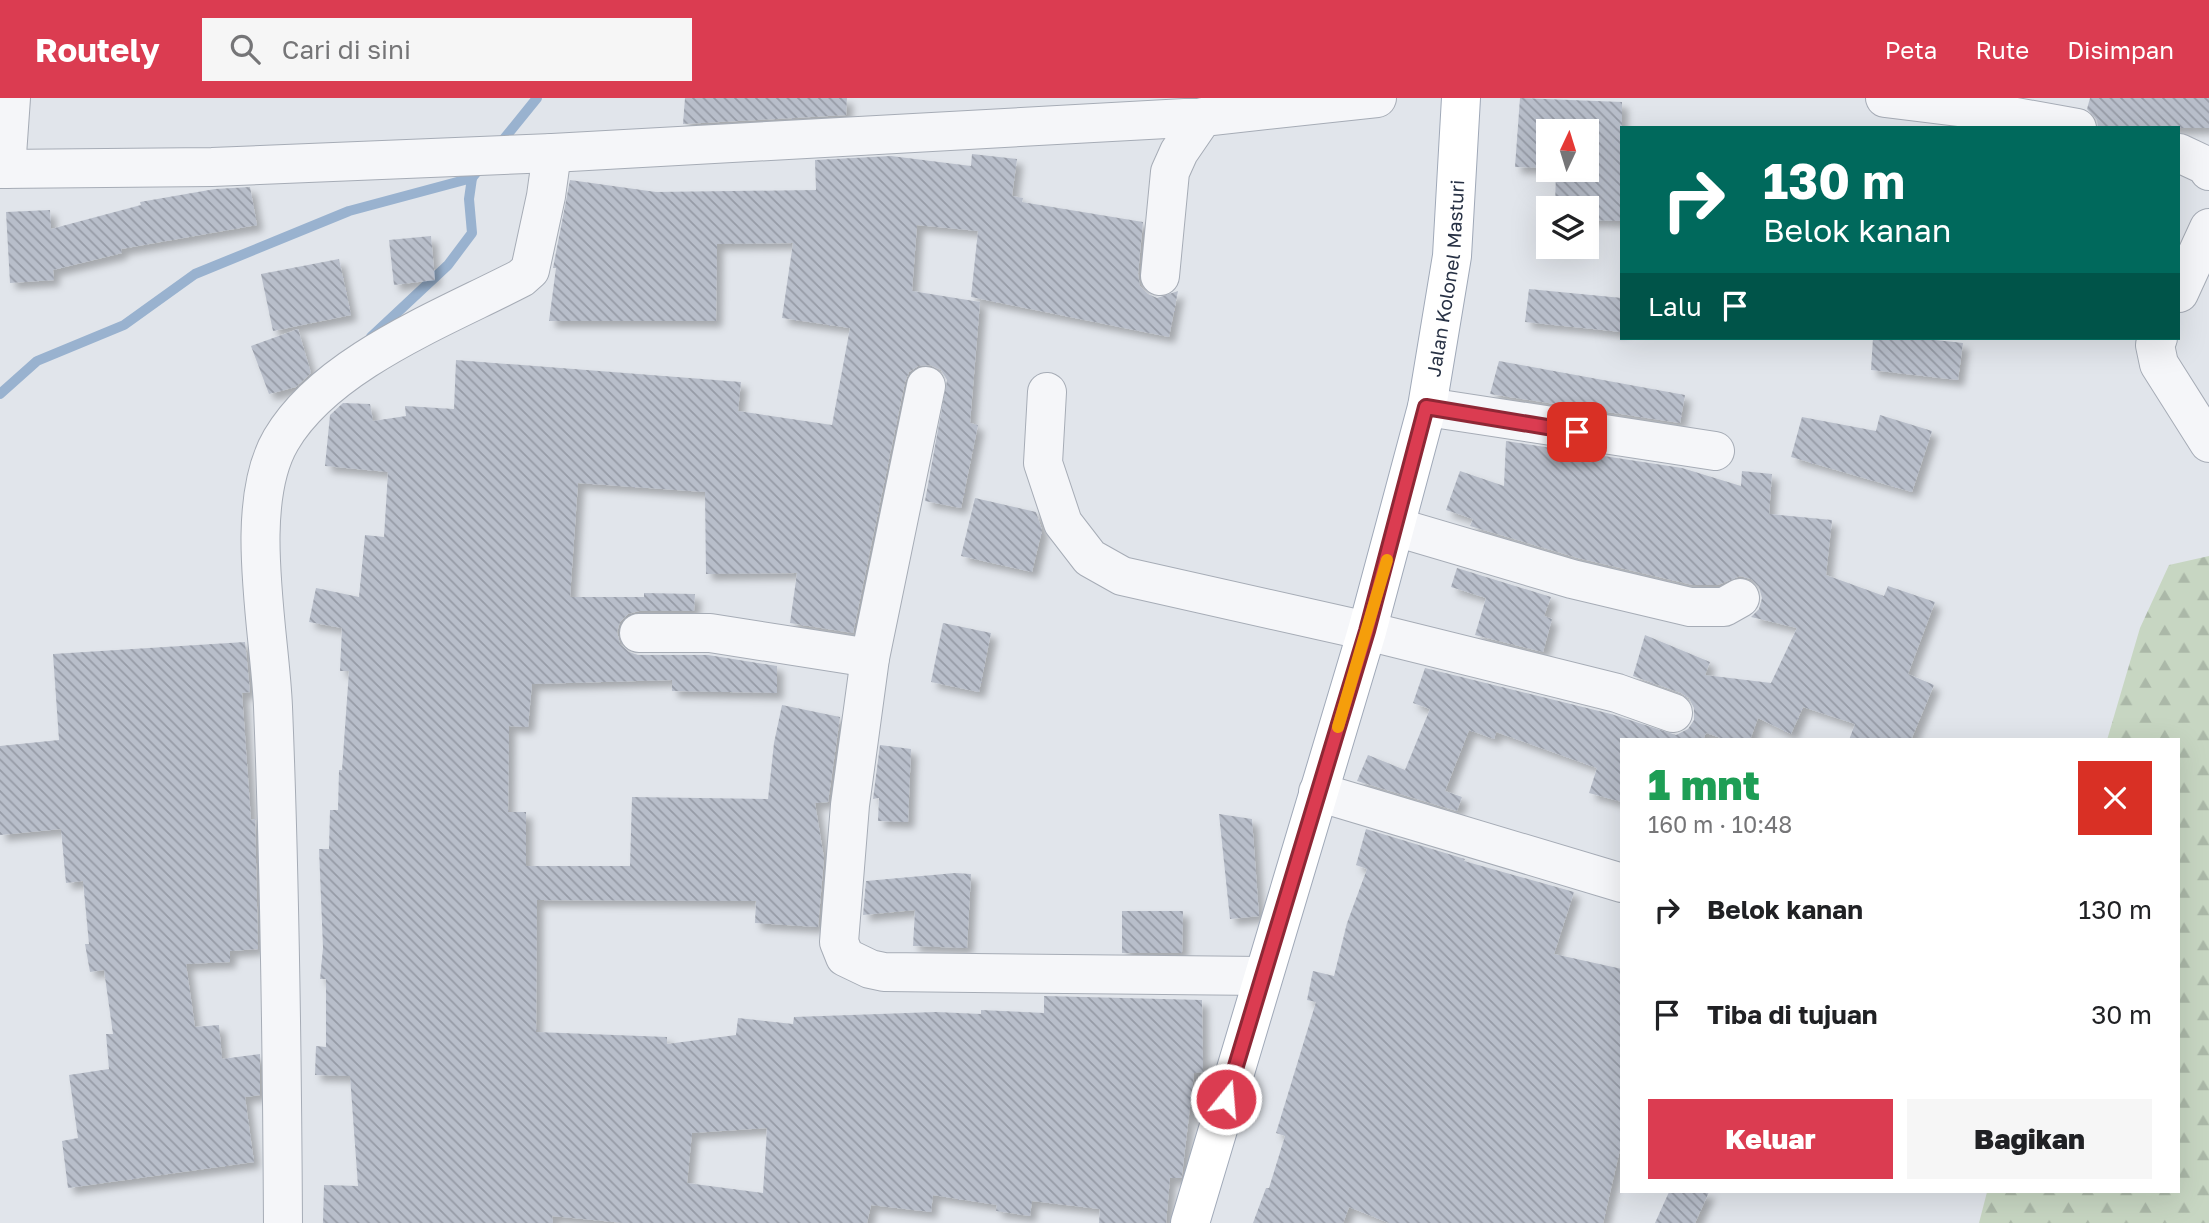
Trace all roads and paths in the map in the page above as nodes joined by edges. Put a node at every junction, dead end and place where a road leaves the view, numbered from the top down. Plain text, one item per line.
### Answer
1 (11, 98) edge
2 (1377, 98) edge
3 (1461, 98) edge
4 (1885, 98) edge
5 (1203, 117) junction
6 (2066, 126) edge
7 (552, 153) junction
8 (2180, 153) edge
9 (3, 169) edge
10 (2209, 171) edge
11 (2209, 228) edge
12 (1160, 276) dead end
13 (2180, 291) edge
14 (2157, 340) edge
15 (926, 386) dead end
16 (1046, 392) dead end
17 (1426, 407) junction
18 (2209, 443) edge
19 (1715, 451) dead end
20 (1396, 527) junction
21 (1740, 598) dead end
22 (1367, 631) junction
23 (639, 633) dead end
24 (870, 658) junction
25 (1673, 713) dead end
26 (1318, 792) junction
27 (1620, 882) edge
28 (1263, 976) junction
29 (283, 1223) edge
30 (1190, 1223) edge

1 - 9 street
2 - 5 street
3 - 17 main road, Jalan Kolonel Masturi
4 - 6 street
5 - 7 street
5 - 12 street
7 - 9 street
7 - 29 street
8 - 10 street
11 - 13 street
14 - 18 street
15 - 24 street
16 - 22 street
17 - 19 street
17 - 20 main road, Jalan Kolonel Masturi
20 - 21 street
20 - 22 main road, Jalan Kolonel Masturi
22 - 25 street
22 - 26 main road, Jalan Kolonel Masturi
23 - 24 street
24 - 28 street
26 - 27 street
26 - 28 main road, Jalan Kolonel Masturi
28 - 30 main road, Jalan Kolonel Masturi

